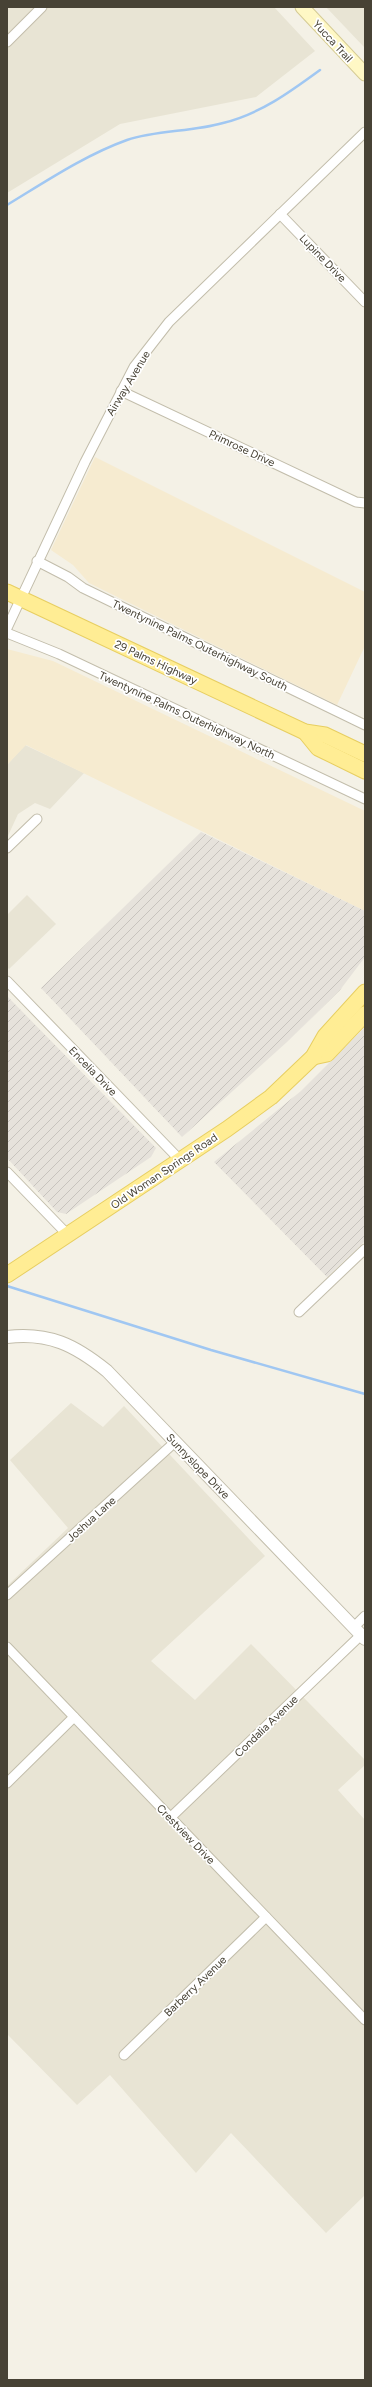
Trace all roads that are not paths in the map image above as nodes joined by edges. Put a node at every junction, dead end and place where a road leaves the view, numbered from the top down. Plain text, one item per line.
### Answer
1 (42, 7) edge
2 (302, 7) edge
3 (7, 42) edge
4 (365, 74) edge
5 (365, 132) edge
6 (280, 214) junction
7 (365, 302) edge
8 (121, 390) junction
9 (365, 503) edge
10 (37, 561) junction
11 (7, 592) edge
12 (22, 598) junction
13 (7, 628) edge
14 (7, 633) edge
15 (365, 725) edge
16 (305, 732) junction
17 (365, 754) edge
18 (365, 771) edge
19 (365, 799) edge
20 (37, 819) dead end
21 (7, 848) edge
22 (7, 981) edge
23 (365, 992) edge
24 (365, 1014) edge
25 (314, 1057) junction
26 (180, 1160) junction
27 (7, 1172) edge
28 (68, 1235) junction
29 (365, 1249) edge
30 (7, 1275) edge
31 (299, 1312) dead end
32 (7, 1337) edge
33 (175, 1442) junction
34 (7, 1595) edge
35 (365, 1616) edge
36 (360, 1634) edge
37 (7, 1647) edge
38 (74, 1717) junction
39 (7, 1783) edge
40 (170, 1817) junction
41 (266, 1916) junction
42 (363, 2013) edge
43 (124, 2055) dead end

1 - 3 street
2 - 4 main road, Yucca Trail
5 - 6 street, Airway Avenue
6 - 7 street, Lupine Drive
6 - 8 street, Airway Avenue
8 - 9 street, Primrose Drive
8 - 10 street, Airway Avenue
10 - 12 street, Airway Avenue
10 - 15 street, Twentynine Palms Outerhighway South
11 - 12 main road, 29 Palms Highway
12 - 13 street, Airway Avenue
12 - 16 main road, 29 Palms Highway
14 - 19 street, Twentynine Palms Outerhighway North
16 - 17 main road, 29 Palms Highway
16 - 18 main road, 29 Palms Highway
20 - 21 street
22 - 26 street, Encelia Drive
23 - 25 main road, Old Woman Springs Road
24 - 25 main road, Old Woman Springs Road
25 - 26 main road, Old Woman Springs Road
26 - 28 main road, Old Woman Springs Road
27 - 28 street
28 - 30 main road, Old Woman Springs Road
29 - 31 street
32 - 33 street, Sunnyslope Drive
33 - 34 street, Joshua Lane
33 - 36 street, Sunnyslope Drive
35 - 36 street, Condalia Avenue
36 - 40 street, Condalia Avenue
37 - 38 street, Crestview Drive
38 - 39 street
38 - 40 street, Crestview Drive
40 - 41 street, Crestview Drive
41 - 42 street, Crestview Drive
41 - 43 street, Barberry Avenue

